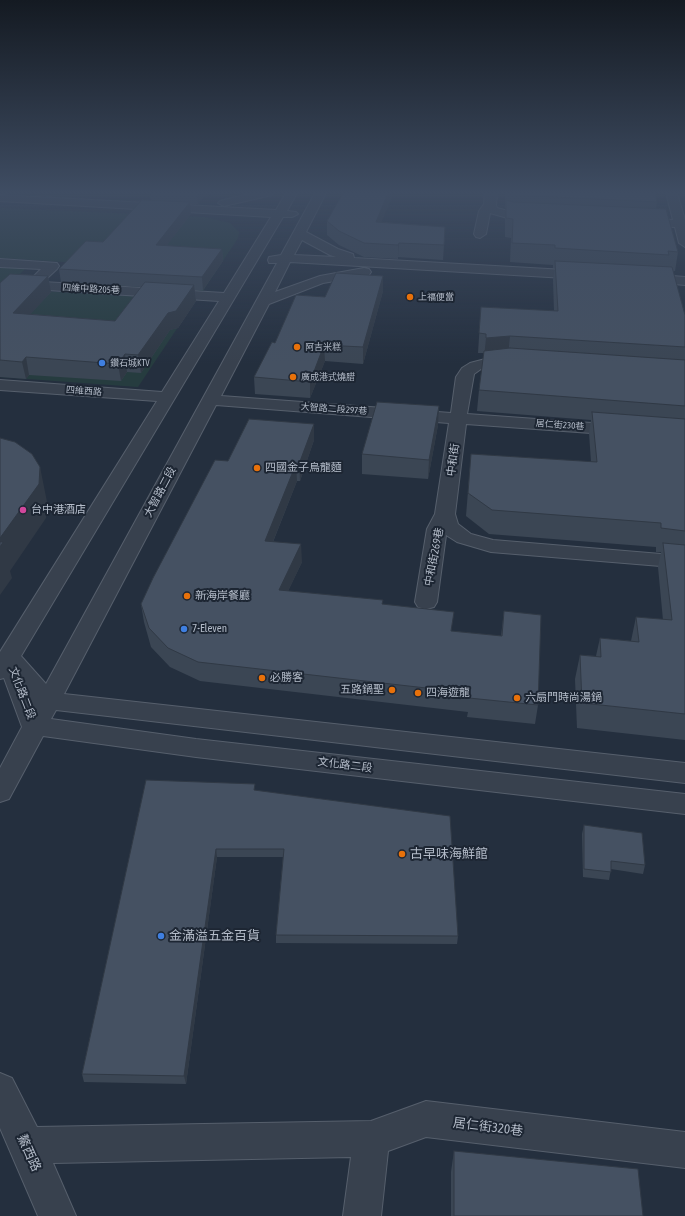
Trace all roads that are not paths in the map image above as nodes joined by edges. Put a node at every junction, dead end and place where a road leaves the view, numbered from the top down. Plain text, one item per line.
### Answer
1 (257, 250) edge
2 (291, 250) edge
3 (330, 250) edge
4 (284, 262) junction
5 (0, 263) edge
6 (249, 263) junction
7 (369, 268) junction
8 (595, 280) edge
9 (685, 281) edge
10 (685, 290) edge
11 (229, 297) junction
12 (263, 301) junction
13 (531, 364) edge
14 (0, 385) edge
15 (167, 397) junction
16 (210, 400) junction
17 (458, 418) junction
18 (638, 431) edge
19 (445, 514) junction
20 (685, 562) edge
21 (426, 602) dead end
22 (3, 662) edge
23 (48, 701) junction
24 (34, 726) junction
25 (685, 773) edge
26 (0, 792) edge
27 (685, 804) edge
28 (0, 1090) edge
29 (371, 1139) junction
30 (26, 1145) junction
31 (685, 1150) edge
32 (57, 1216) edge
33 (362, 1216) edge

1 - 6 street
2 - 4 street, 大智路二段
3 - 7 street
4 - 6 street
4 - 7 street
4 - 12 street, 大智路二段
5 - 11 street, 四維中路205巷
6 - 11 street
7 - 8 street
7 - 12 street
9 - 10 street
11 - 15 street
12 - 16 street, 大智路二段
13 - 17 street, 中和街
14 - 15 street, 四維西路
15 - 22 street
16 - 17 street, 大智路二段297巷
16 - 23 street, 大智路二段
17 - 18 street, 居仁街230巷
17 - 19 street, 中和街
19 - 20 street
19 - 21 street, 中和街269巷
22 - 23 street, 文化路二段
22 - 24 street, 文化路二段
23 - 24 street, 大智路二段
23 - 25 street, 文化路二段
24 - 26 street, 大智路二段
24 - 27 street, 文化路二段
28 - 30 street, 鰲西路
29 - 30 street, 居仁街320巷
29 - 31 street, 居仁街320巷
29 - 33 street
30 - 32 street, 鰲西路

